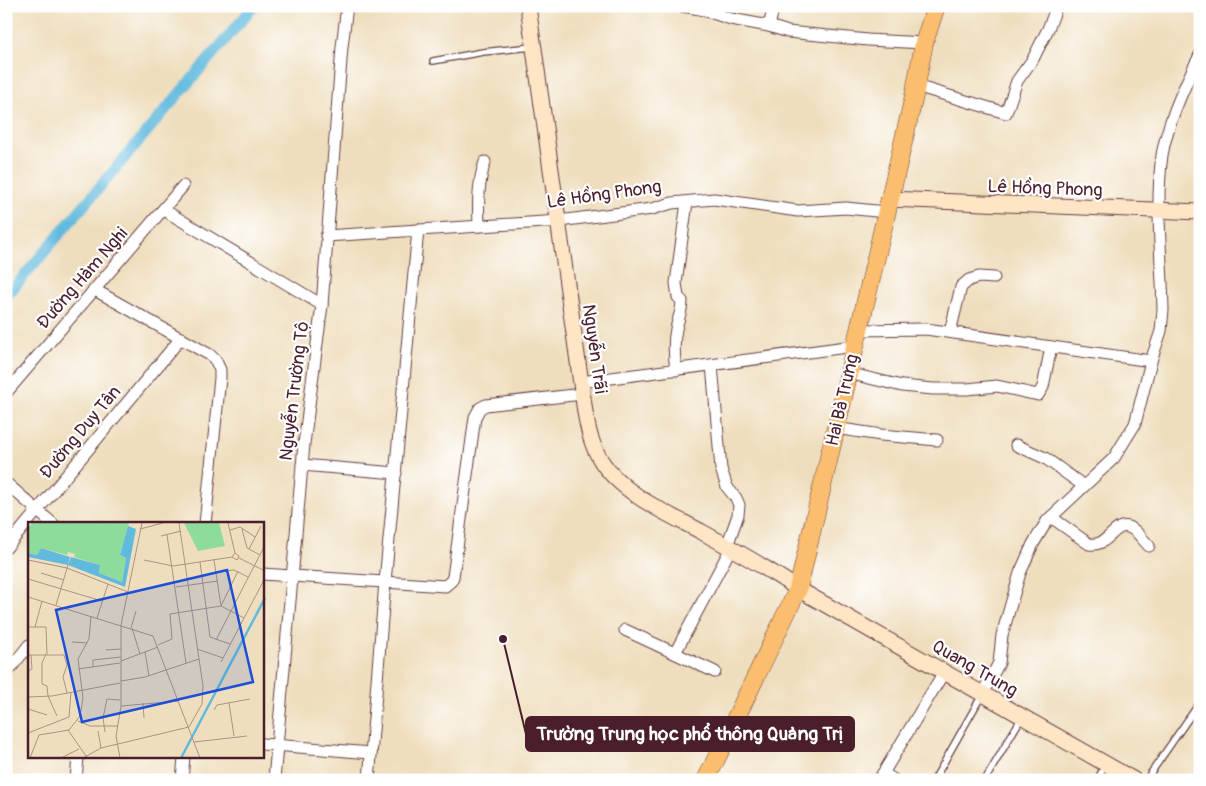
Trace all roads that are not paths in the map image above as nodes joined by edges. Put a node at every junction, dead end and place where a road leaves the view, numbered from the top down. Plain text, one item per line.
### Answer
1 (347, 6) edge
2 (528, 6) edge
3 (682, 6) edge
4 (774, 6) edge
5 (936, 6) edge
6 (1057, 6) edge
7 (769, 26) junction
8 (924, 43) junction
9 (534, 47) junction
10 (1200, 55) edge
11 (433, 61) dead end
12 (916, 86) junction
13 (486, 162) dead end
14 (184, 186) dead end
15 (686, 202) junction
16 (888, 206) junction
17 (164, 210) junction
18 (1159, 212) junction
19 (1200, 212) edge
20 (559, 221) junction
21 (479, 226) junction
22 (418, 230) junction
23 (326, 236) junction
24 (994, 278) dead end
25 (95, 290) junction
26 (322, 305) junction
27 (950, 332) junction
28 (181, 338) junction
29 (856, 338) junction
30 (1052, 347) junction
31 (1151, 361) junction
32 (712, 365) junction
33 (676, 370) junction
34 (848, 373) junction
35 (581, 388) junction
36 (6, 393) edge
37 (835, 428) junction
38 (937, 440) dead end
39 (1016, 445) dead end
40 (302, 465) junction
41 (396, 473) junction
42 (6, 483) edge
43 (1084, 486) junction
44 (38, 510) junction
45 (1051, 517) junction
46 (51, 522) edge
47 (205, 522) edge
48 (1149, 546) dead end
49 (729, 547) junction
50 (6, 548) edge
51 (264, 574) edge
52 (292, 577) junction
53 (386, 582) junction
54 (798, 589) junction
55 (625, 630) dead end
56 (28, 646) edge
57 (675, 654) junction
58 (715, 672) dead end
59 (944, 672) junction
60 (6, 674) edge
61 (982, 694) junction
62 (1200, 702) edge
63 (1023, 717) junction
64 (264, 744) edge
65 (277, 745) junction
66 (371, 753) junction
67 (78, 758) edge
68 (184, 758) edge
69 (1106, 764) junction
70 (881, 776) edge
71 (76, 780) edge
72 (182, 780) edge
73 (274, 780) edge
74 (369, 780) edge
75 (706, 780) edge
76 (894, 780) edge
77 (934, 780) edge
78 (985, 780) edge
79 (1097, 780) edge
80 (1134, 780) edge
81 (1146, 780) edge

1 - 23 street, Nguyễn Trường Tộ
2 - 9 street, Nguyễn Trãi
3 - 7 street
4 - 7 street
5 - 8 main road, Hai Bà Trưng
6 - 12 street
7 - 8 street
8 - 12 main road, Hai Bà Trưng
9 - 11 lane
9 - 20 street, Nguyễn Trãi
10 - 18 street
12 - 16 main road, Hai Bà Trưng
13 - 21 street
14 - 17 street, Đường Hàm Nghi
15 - 16 street, Lê Hồng Phong
15 - 20 street, Lê Hồng Phong
15 - 33 street
16 - 18 street, Lê Hồng Phong
16 - 29 main road, Hai Bà Trưng
17 - 25 street, Đường Hàm Nghi
17 - 26 street
18 - 19 street, Lê Hồng Phong
18 - 31 street
20 - 21 street, Lê Hồng Phong
20 - 35 street, Nguyễn Trãi
21 - 22 street, Lê Hồng Phong
22 - 23 street, Lê Hồng Phong
22 - 41 street
23 - 26 street, Nguyễn Trường Tộ
24 - 27 street
25 - 28 street
25 - 36 street, Đường Hàm Nghi
26 - 40 street, Nguyễn Trường Tộ
27 - 29 street
27 - 30 street
28 - 44 street, Đường Duy Tân
28 - 47 street
29 - 32 street
29 - 34 main road, Hai Bà Trưng
30 - 31 street
30 - 34 street
31 - 43 street
32 - 33 street
32 - 49 street
33 - 35 street
34 - 37 main road, Hai Bà Trưng
35 - 49 street, Nguyễn Trãi
35 - 53 street
37 - 38 street
37 - 54 main road, Hai Bà Trưng
39 - 43 street
40 - 41 street
40 - 52 street, Nguyễn Trường Tộ
41 - 53 street
42 - 44 street
43 - 45 street
44 - 46 street
44 - 50 street, Đường Duy Tân
45 - 48 street
45 - 61 street
49 - 54 street, Nguyễn Trãi
49 - 57 street
51 - 52 street
52 - 53 street
52 - 65 street, Nguyễn Trường Tộ
53 - 66 street
54 - 59 street, Quang Trung
54 - 75 main road, Hai Bà Trưng
55 - 57 street
56 - 60 street
57 - 58 street
59 - 61 street, Quang Trung
59 - 70 street
61 - 63 street, Quang Trung
61 - 77 lane
62 - 81 lane
63 - 69 street, Quang Trung
63 - 78 lane
64 - 65 street
65 - 66 street
65 - 73 street, Nguyễn Trường Tộ
66 - 74 street
67 - 71 street
68 - 72 street
69 - 79 lane
69 - 80 street, Quang Trung
70 - 76 street

